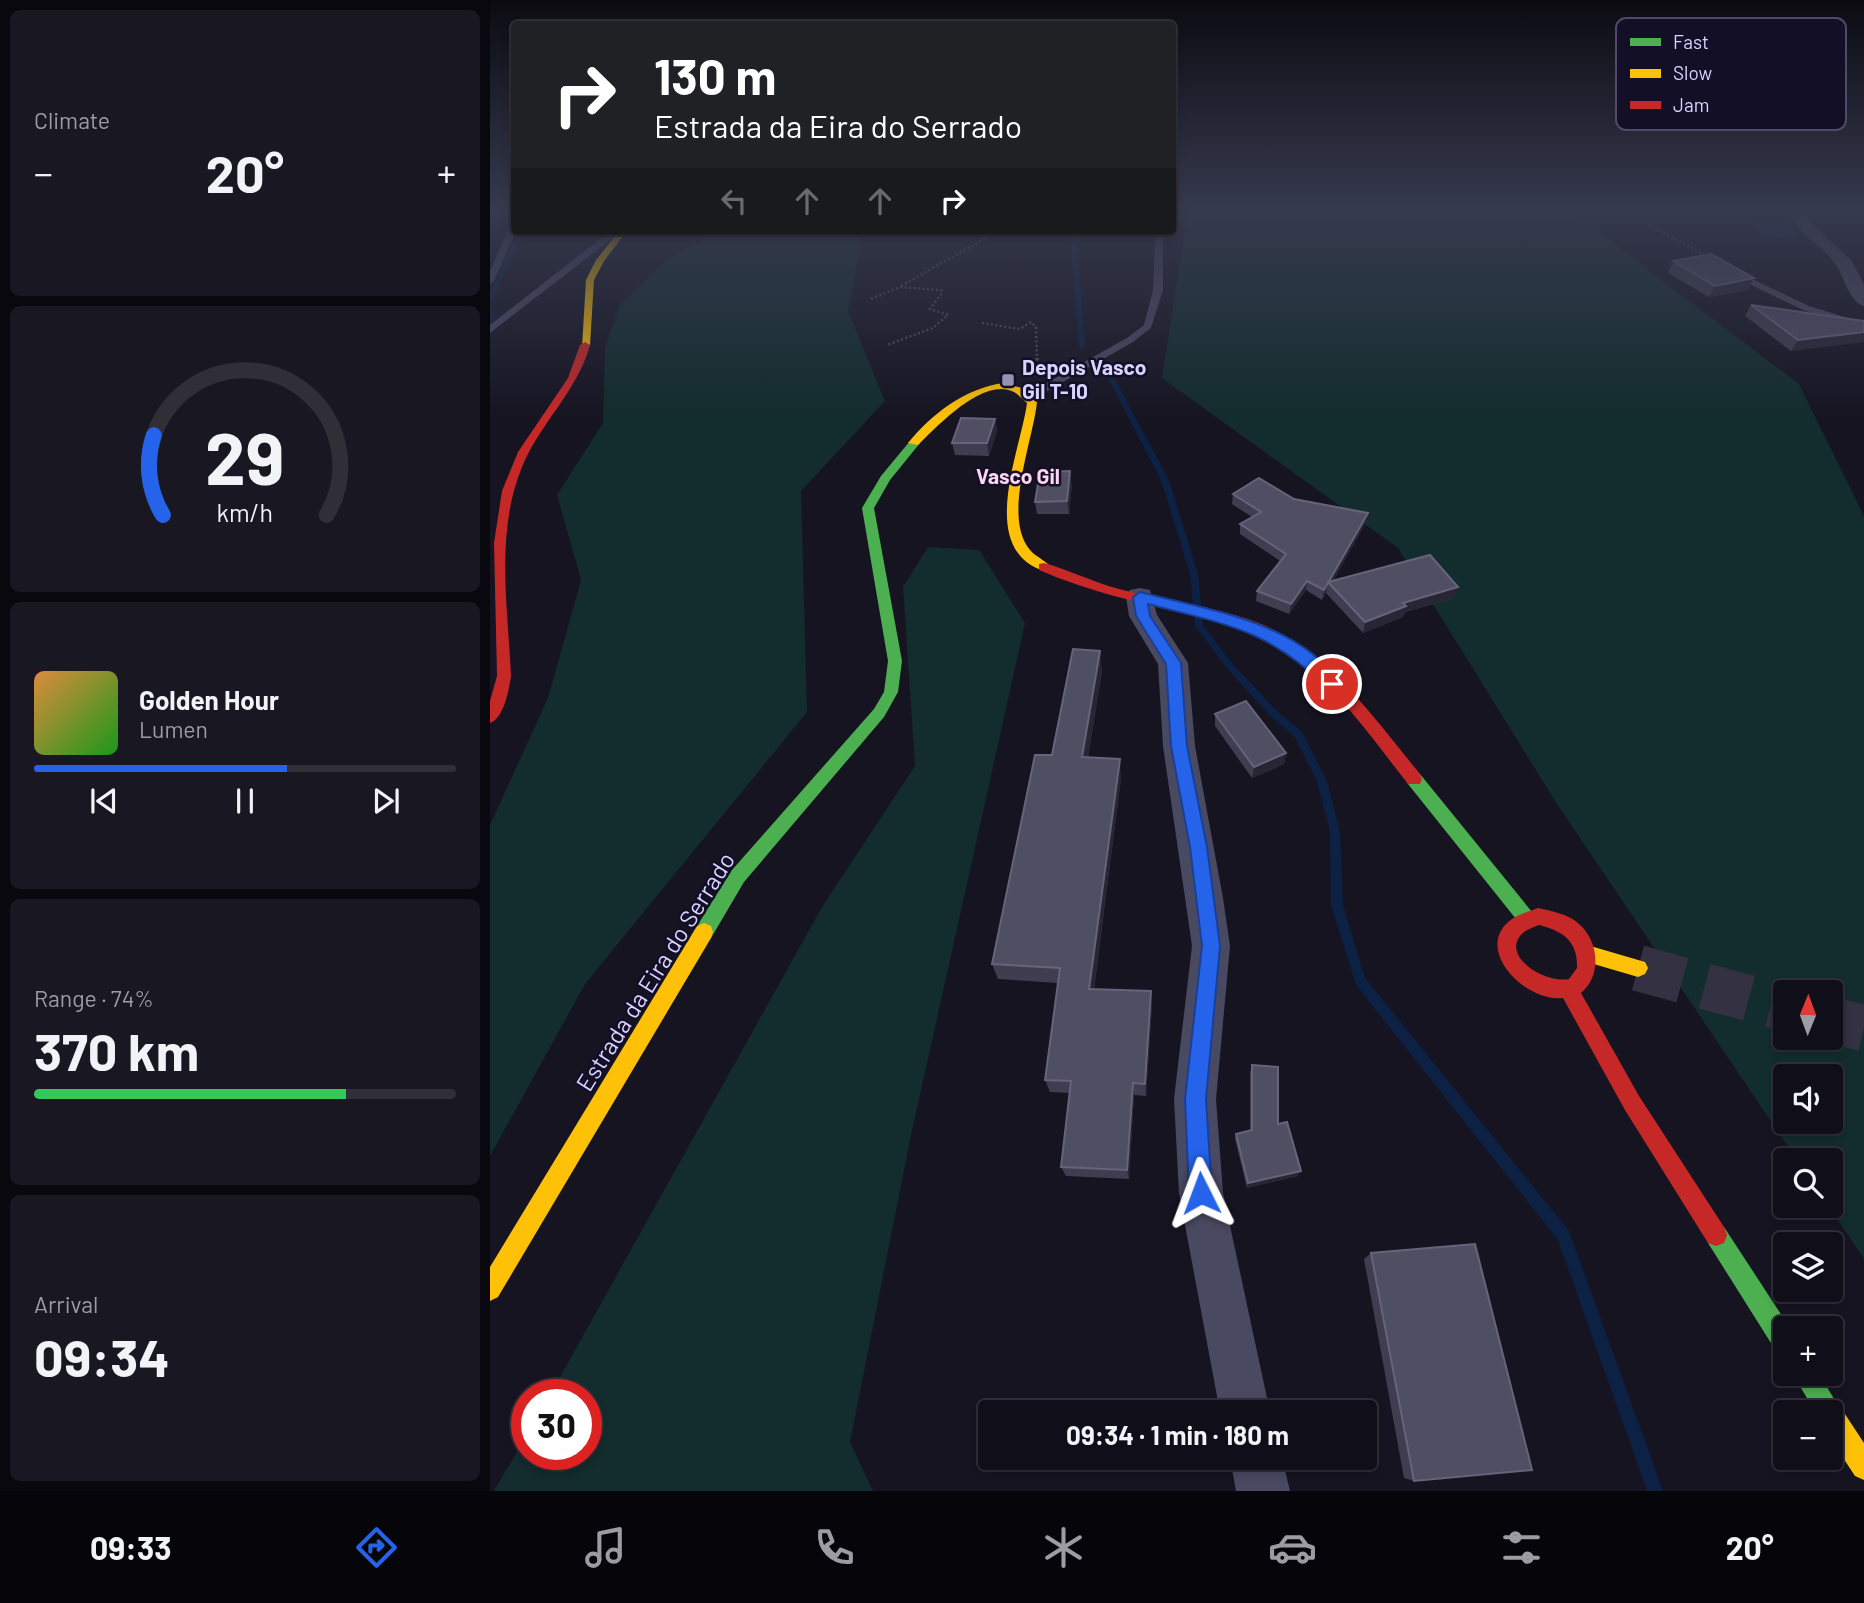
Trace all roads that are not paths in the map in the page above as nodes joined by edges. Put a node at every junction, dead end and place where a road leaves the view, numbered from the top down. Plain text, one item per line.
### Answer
1 (554, 280) edge
2 (591, 280) edge
3 (1158, 280) edge
4 (1748, 280) edge
5 (1855, 280) edge
6 (1864, 300) edge
7 (1864, 326) edge
8 (490, 330) edge
9 (1035, 393) junction
10 (1154, 601) junction
11 (490, 717) edge
12 (1527, 918) junction
13 (1587, 954) junction
14 (1638, 968) tunnel mouth
15 (1568, 989) junction
16 (490, 1289) edge
17 (1773, 1323) edge
18 (1243, 1400) edge
19 (1843, 1434) edge
20 (1864, 1467) edge
21 (1259, 1470) edge
22 (1263, 1491) edge

1 - 8 lane
2 - 11 main road
3 - 9 lane
4 - 7 lane
5 - 6 street
9 - 10 main road
9 - 16 main road, Estrada da Eira do Serrado
10 - 12 main road
10 - 18 street
12 - 13 main road
12 - 15 main road
13 - 14 main road
13 - 15 main road
15 - 17 main road
19 - 20 main road
21 - 22 street

